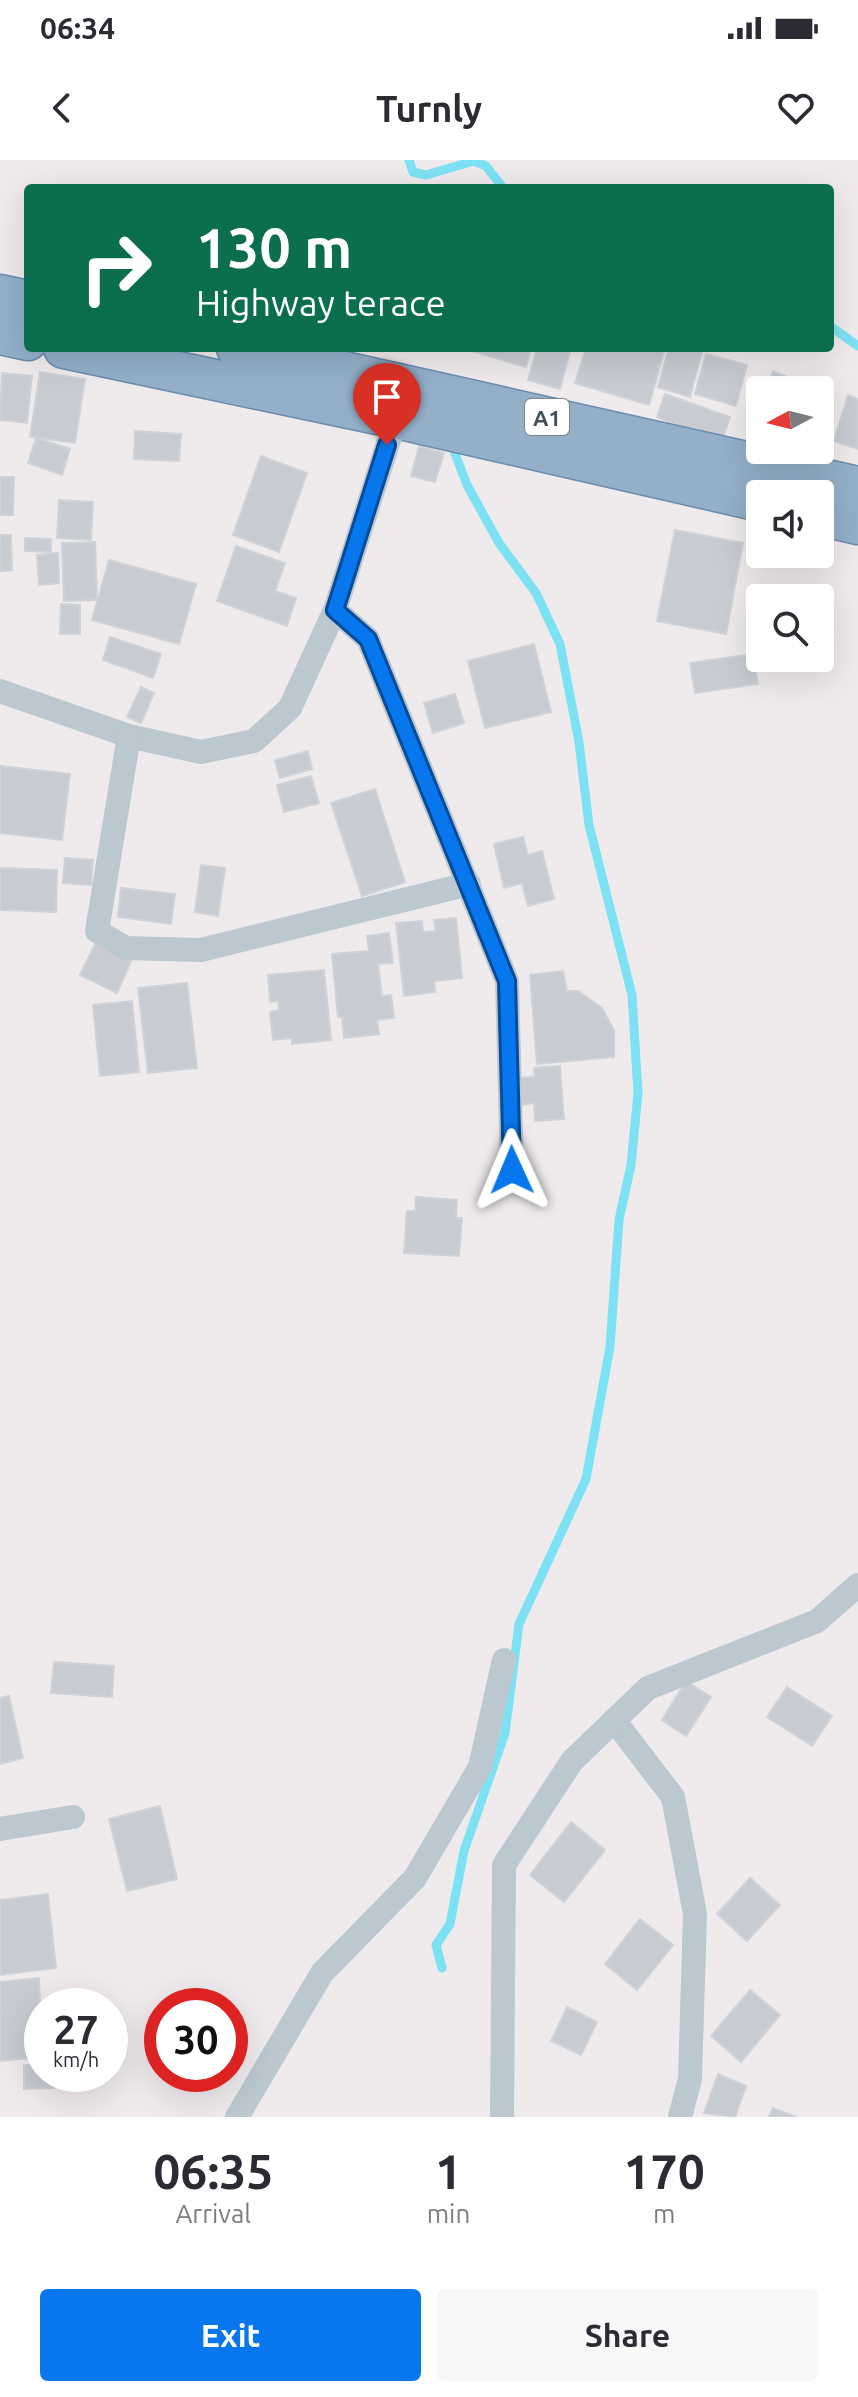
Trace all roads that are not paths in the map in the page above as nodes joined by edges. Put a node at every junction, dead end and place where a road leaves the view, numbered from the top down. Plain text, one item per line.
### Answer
1 (0, 295) edge
2 (24, 300) edge
3 (0, 334) edge
4 (24, 339) edge
5 (83, 352) edge
6 (255, 352) edge
7 (396, 418) junction
8 (858, 487) edge
9 (746, 498) edge
10 (834, 518) edge
11 (858, 524) edge
12 (335, 610) junction
13 (0, 691) edge
14 (129, 736) junction
15 (469, 884) junction
16 (512, 1170) dead end
17 (858, 1585) edge
18 (504, 1660) dead end
19 (614, 1720) junction
20 (73, 1817) dead end
21 (0, 1829) edge
22 (237, 2117) edge
23 (502, 2117) edge
24 (680, 2117) edge

1 - 2 highway
3 - 4 highway
5 - 7 highway, A1
6 - 8 highway, A1
7 - 9 highway, A1
7 - 12 street
10 - 11 highway
12 - 14 street
12 - 15 street
13 - 14 street
14 - 15 street
15 - 16 street
17 - 19 street
18 - 22 street
19 - 23 street
19 - 24 street
20 - 21 street

